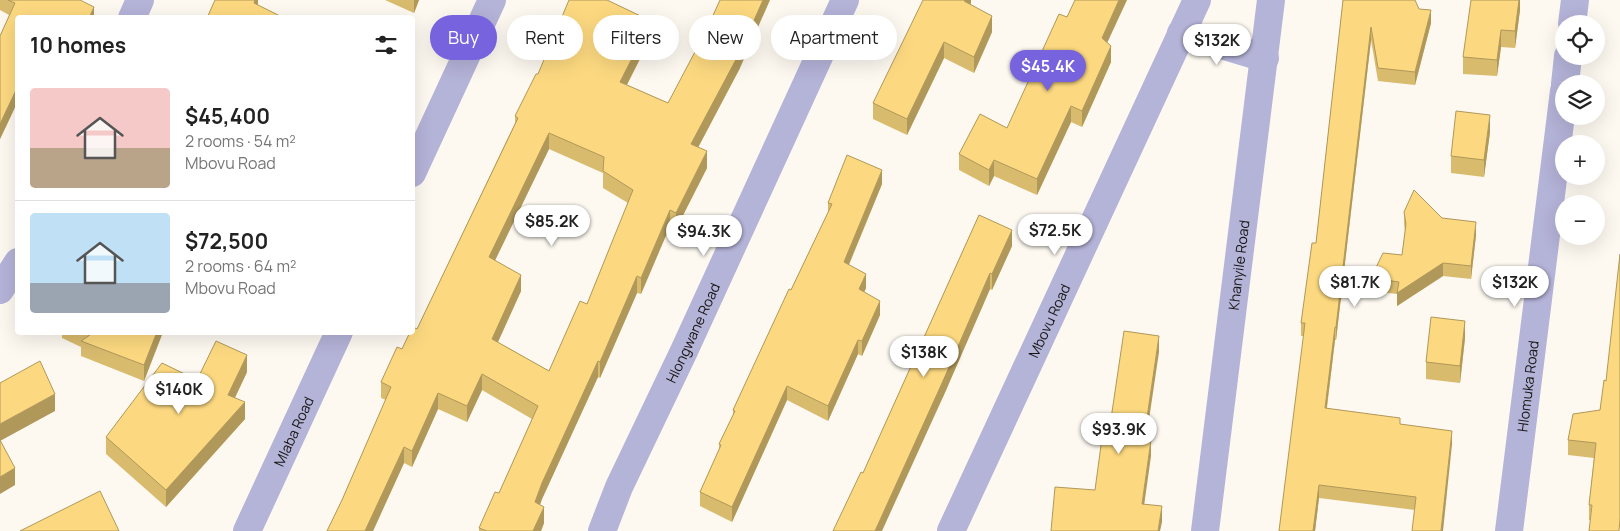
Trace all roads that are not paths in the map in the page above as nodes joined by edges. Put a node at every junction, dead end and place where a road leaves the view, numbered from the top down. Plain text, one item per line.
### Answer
1 (140, 0) edge
2 (492, 0) edge
3 (845, 0) edge
4 (1197, 0) edge
5 (1271, 0) edge
6 (1575, 0) edge
7 (133, 15) edge
8 (1573, 15) edge
9 (1181, 33) junction
10 (1265, 58) junction
11 (1560, 125) edge
12 (415, 167) edge
13 (15, 267) edge
14 (0, 290) edge
15 (338, 335) edge
16 (247, 531) edge
17 (602, 531) edge
18 (951, 531) edge
19 (1205, 531) edge
20 (1509, 531) edge

1 - 7 street
2 - 12 street
3 - 17 street, Hlongwane Road
4 - 9 street, Mbovu Road
5 - 10 street, Khanyile Road
6 - 8 street
9 - 10 street
9 - 18 street, Mbovu Road
10 - 19 street, Khanyile Road
11 - 20 street, Hlomuka Road
13 - 14 street
15 - 16 street, Mlaba Road

